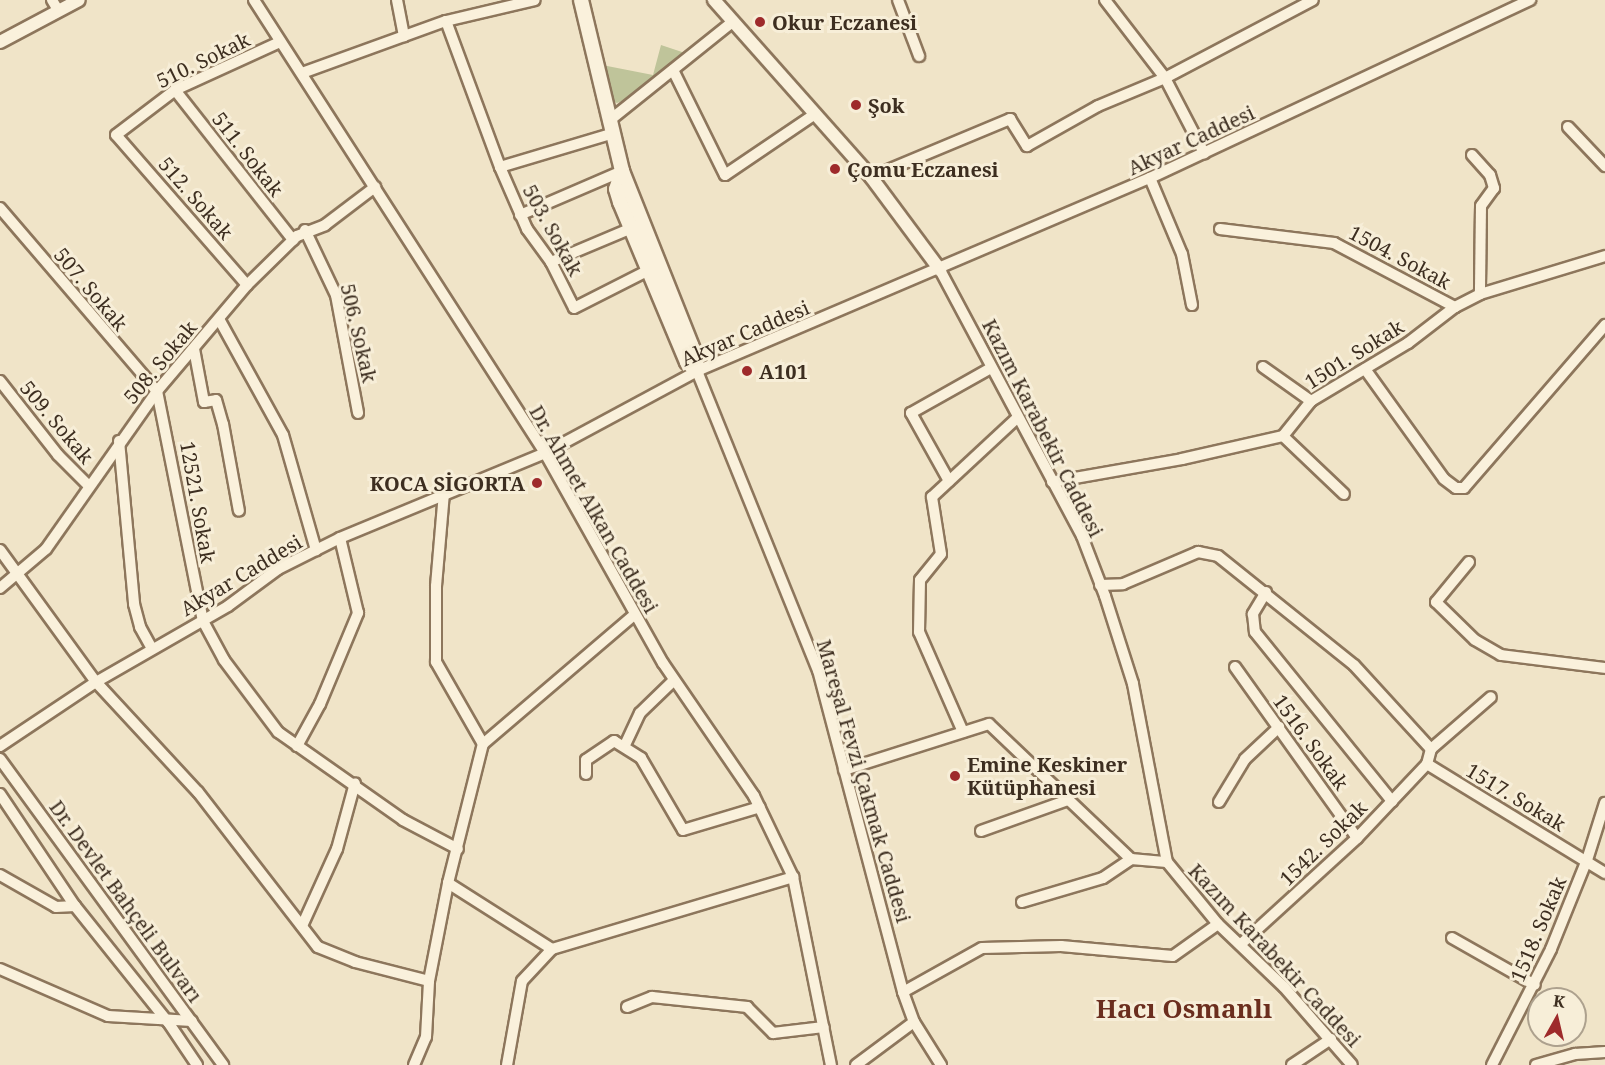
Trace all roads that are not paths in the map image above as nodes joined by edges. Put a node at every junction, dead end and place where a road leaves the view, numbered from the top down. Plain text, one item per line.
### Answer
1 (79, 0) edge
2 (254, 0) edge
3 (397, 0) edge
4 (535, 0) edge
5 (581, 0) edge
6 (714, 0) edge
7 (898, 0) edge
8 (1313, 0) edge
9 (1525, 1) edge
10 (1110, 2) edge
11 (55, 5) edge
12 (446, 21) junction
13 (731, 23) junction
14 (404, 36) junction
15 (0, 42) edge
16 (280, 42) junction
17 (919, 56) dead end
18 (673, 70) junction
19 (302, 73) junction
20 (1165, 78) junction
21 (175, 90) junction
22 (815, 114) junction
23 (612, 127) junction
24 (1568, 127) dead end
25 (116, 135) joint
26 (1204, 153) junction
27 (1472, 155) dead end
28 (1605, 166) edge
29 (500, 167) junction
30 (622, 171) junction
31 (871, 177) junction
32 (1150, 178) junction
33 (375, 187) junction
34 (0, 208) edge
35 (520, 215) junction
36 (632, 228) junction
37 (1220, 229) dead end
38 (305, 230) junction
39 (292, 240) junction
40 (1605, 256) edge
41 (551, 262) junction
42 (649, 270) junction
43 (940, 270) junction
44 (247, 285) junction
45 (1480, 294) junction
46 (1192, 305) dead end
47 (1455, 307) junction
48 (219, 319) junction
49 (1605, 325) edge
50 (194, 349) junction
51 (1263, 367) dead end
52 (991, 368) junction
53 (1365, 369) junction
54 (697, 371) junction
55 (0, 381) edge
56 (157, 391) junction
57 (1311, 400) junction
58 (358, 413) dead end
59 (1017, 418) junction
60 (1283, 436) junction
61 (119, 441) junction
62 (545, 453) junction
63 (949, 481) junction
64 (1052, 482) junction
65 (88, 485) junction
66 (444, 493) junction
67 (1344, 494) dead end
68 (239, 511) dead end
69 (340, 538) junction
70 (0, 550) edge
71 (316, 550) junction
72 (1469, 562) dead end
73 (16, 574) junction
74 (1100, 585) junction
75 (0, 588) edge
76 (1266, 592) junction
77 (634, 615) junction
78 (203, 621) junction
79 (152, 649) junction
80 (1234, 667) dead end
81 (1605, 668) edge
82 (674, 680) junction
83 (96, 682) junction
84 (1491, 697) dead end
85 (1279, 727) junction
86 (963, 732) junction
87 (483, 744) junction
88 (624, 745) junction
89 (0, 746) edge
90 (297, 746) junction
91 (1431, 748) junction
92 (0, 759) edge
93 (1426, 764) junction
94 (844, 770) junction
95 (586, 774) dead end
96 (355, 783) junction
97 (0, 794) edge
98 (1068, 800) junction
99 (1392, 801) junction
100 (1219, 802) dead end
101 (1605, 803) edge
102 (760, 807) junction
103 (981, 831) dead end
104 (1357, 838) junction
105 (458, 849) junction
106 (1131, 859) junction
107 (1587, 860) junction
108 (1167, 862) junction
109 (1605, 873) edge
110 (0, 875) edge
111 (793, 877) junction
112 (448, 883) junction
113 (1022, 902) dead end
114 (75, 906) junction
115 (1218, 924) junction
116 (302, 926) junction
117 (1452, 938) dead end
118 (1241, 944) junction
119 (552, 949) junction
120 (0, 969) edge
121 (429, 981) junction
122 (1535, 985) junction
123 (903, 992) junction
124 (627, 1007) dead end
125 (192, 1021) junction
126 (168, 1022) junction
127 (914, 1022) junction
128 (824, 1027) junction
129 (1331, 1039) junction
130 (1605, 1052) edge
131 (419, 1064) edge
132 (197, 1065) edge
133 (223, 1065) edge
134 (507, 1065) edge
135 (831, 1065) edge
136 (856, 1065) edge
137 (941, 1065) edge
138 (1292, 1065) edge
139 (1352, 1065) edge
140 (1492, 1065) edge
141 (1536, 1065) edge

1 - 11 street
2 - 16 street, Dr. Ahmet Alkan Caddesi
3 - 14 street
4 - 12 street
5 - 23 main road
6 - 13 street
7 - 17 street
8 - 20 street
9 - 26 street, Akyar Caddesi
10 - 20 street
11 - 15 street
12 - 14 street
12 - 29 street
13 - 18 street
13 - 22 street
14 - 19 street
16 - 19 street, Dr. Ahmet Alkan Caddesi
16 - 21 street, 510. Sokak
18 - 22 street
18 - 23 street
19 - 33 street, Dr. Ahmet Alkan Caddesi
20 - 26 street
20 - 31 street
21 - 25 street, 510. Sokak
21 - 39 street, 511. Sokak
22 - 31 street
23 - 29 street, 503. Sokak
23 - 30 main road
24 - 28 street
25 - 44 street, 512. Sokak
26 - 32 street, Akyar Caddesi
27 - 45 street
29 - 35 street, 503. Sokak
30 - 35 street
30 - 36 main road
30 - 54 main road
31 - 43 street
32 - 43 street, Akyar Caddesi
32 - 46 street
33 - 38 street, 508. Sokak
33 - 62 street, Dr. Ahmet Alkan Caddesi
34 - 56 street, 507. Sokak
35 - 41 street, 503. Sokak
36 - 41 street
36 - 42 main road
37 - 47 street, 1504. Sokak
38 - 39 street, 508. Sokak
38 - 58 street, 506. Sokak
39 - 44 street, 508. Sokak
40 - 45 street, 1501. Sokak
41 - 42 street, 503. Sokak
42 - 54 main road
43 - 52 street, Kazım Karabekir Caddesi
43 - 54 street, Akyar Caddesi
44 - 48 street, 508. Sokak
45 - 47 street, 1501. Sokak
47 - 53 street, 1501. Sokak
48 - 50 street, 508. Sokak
48 - 71 street
49 - 53 street
50 - 56 street, 508. Sokak
50 - 68 street
51 - 57 street
52 - 59 street, Kazım Karabekir Caddesi
52 - 63 street
53 - 57 street, 1501. Sokak
54 - 62 street, Akyar Caddesi
54 - 94 street, Mareşal Fevzi Çakmak Caddesi
55 - 65 street, 509. Sokak
56 - 61 street, 508. Sokak
56 - 78 street, 12521. Sokak
57 - 60 street, 1501. Sokak
59 - 63 street
59 - 64 street, Kazım Karabekir Caddesi
60 - 64 street
60 - 67 street
61 - 65 street, 508. Sokak
61 - 79 street
62 - 66 street, Akyar Caddesi
62 - 77 street, Dr. Ahmet Alkan Caddesi
63 - 86 street
64 - 74 street, Kazım Karabekir Caddesi
65 - 73 street, 508. Sokak
66 - 69 street, Akyar Caddesi
66 - 87 street
69 - 71 street, Akyar Caddesi
69 - 90 street
70 - 73 street
71 - 78 street, Akyar Caddesi
72 - 81 street
73 - 75 street, 508. Sokak
73 - 83 street
74 - 76 street
74 - 108 street, Kazım Karabekir Caddesi
76 - 91 street
76 - 99 street
77 - 82 street, Dr. Ahmet Alkan Caddesi
77 - 87 street
78 - 79 street, Akyar Caddesi
78 - 90 street, 12521. Sokak
79 - 83 street, Akyar Caddesi
80 - 85 street, 1516. Sokak
82 - 88 street
82 - 102 street, Dr. Ahmet Alkan Caddesi
83 - 89 street, Akyar Caddesi
83 - 116 street
84 - 91 street
85 - 100 street
85 - 104 street, 1516. Sokak
86 - 94 street
86 - 98 street
87 - 105 street
88 - 95 street
88 - 102 street
90 - 96 street, 12521. Sokak
91 - 93 street
92 - 125 street, Dr. Devlet Bahçeli Bulvarı
93 - 99 street, 1542. Sokak
93 - 107 street, 1517. Sokak
94 - 123 street, Mareşal Fevzi Çakmak Caddesi
96 - 105 street, 12521. Sokak
96 - 116 street
97 - 114 street, Dr. Devlet Bahçeli Bulvarı
98 - 103 street
98 - 106 street
99 - 104 street, 1542. Sokak
101 - 107 street, 1518. Sokak
102 - 111 street, Dr. Ahmet Alkan Caddesi
104 - 118 street, 1542. Sokak
105 - 112 street
106 - 108 street
106 - 113 street
107 - 109 street, 1517. Sokak
107 - 122 street, 1518. Sokak
108 - 115 street, Kazım Karabekir Caddesi
110 - 114 street
111 - 119 street
111 - 128 street, Dr. Ahmet Alkan Caddesi
112 - 119 street
112 - 121 street
114 - 126 street, Dr. Devlet Bahçeli Bulvarı
115 - 118 street, Kazım Karabekir Caddesi
115 - 123 street
116 - 121 street
117 - 122 street
118 - 129 street, Kazım Karabekir Caddesi
119 - 134 street
120 - 126 street
121 - 131 street
122 - 140 street, 1518. Sokak
123 - 127 street, Mareşal Fevzi Çakmak Caddesi
124 - 128 street
125 - 126 street
125 - 133 street, Dr. Devlet Bahçeli Bulvarı
126 - 132 street, Dr. Devlet Bahçeli Bulvarı
127 - 136 street
127 - 137 street, Mareşal Fevzi Çakmak Caddesi
128 - 135 street, Dr. Ahmet Alkan Caddesi
129 - 138 street
129 - 139 street, Kazım Karabekir Caddesi
130 - 141 street

